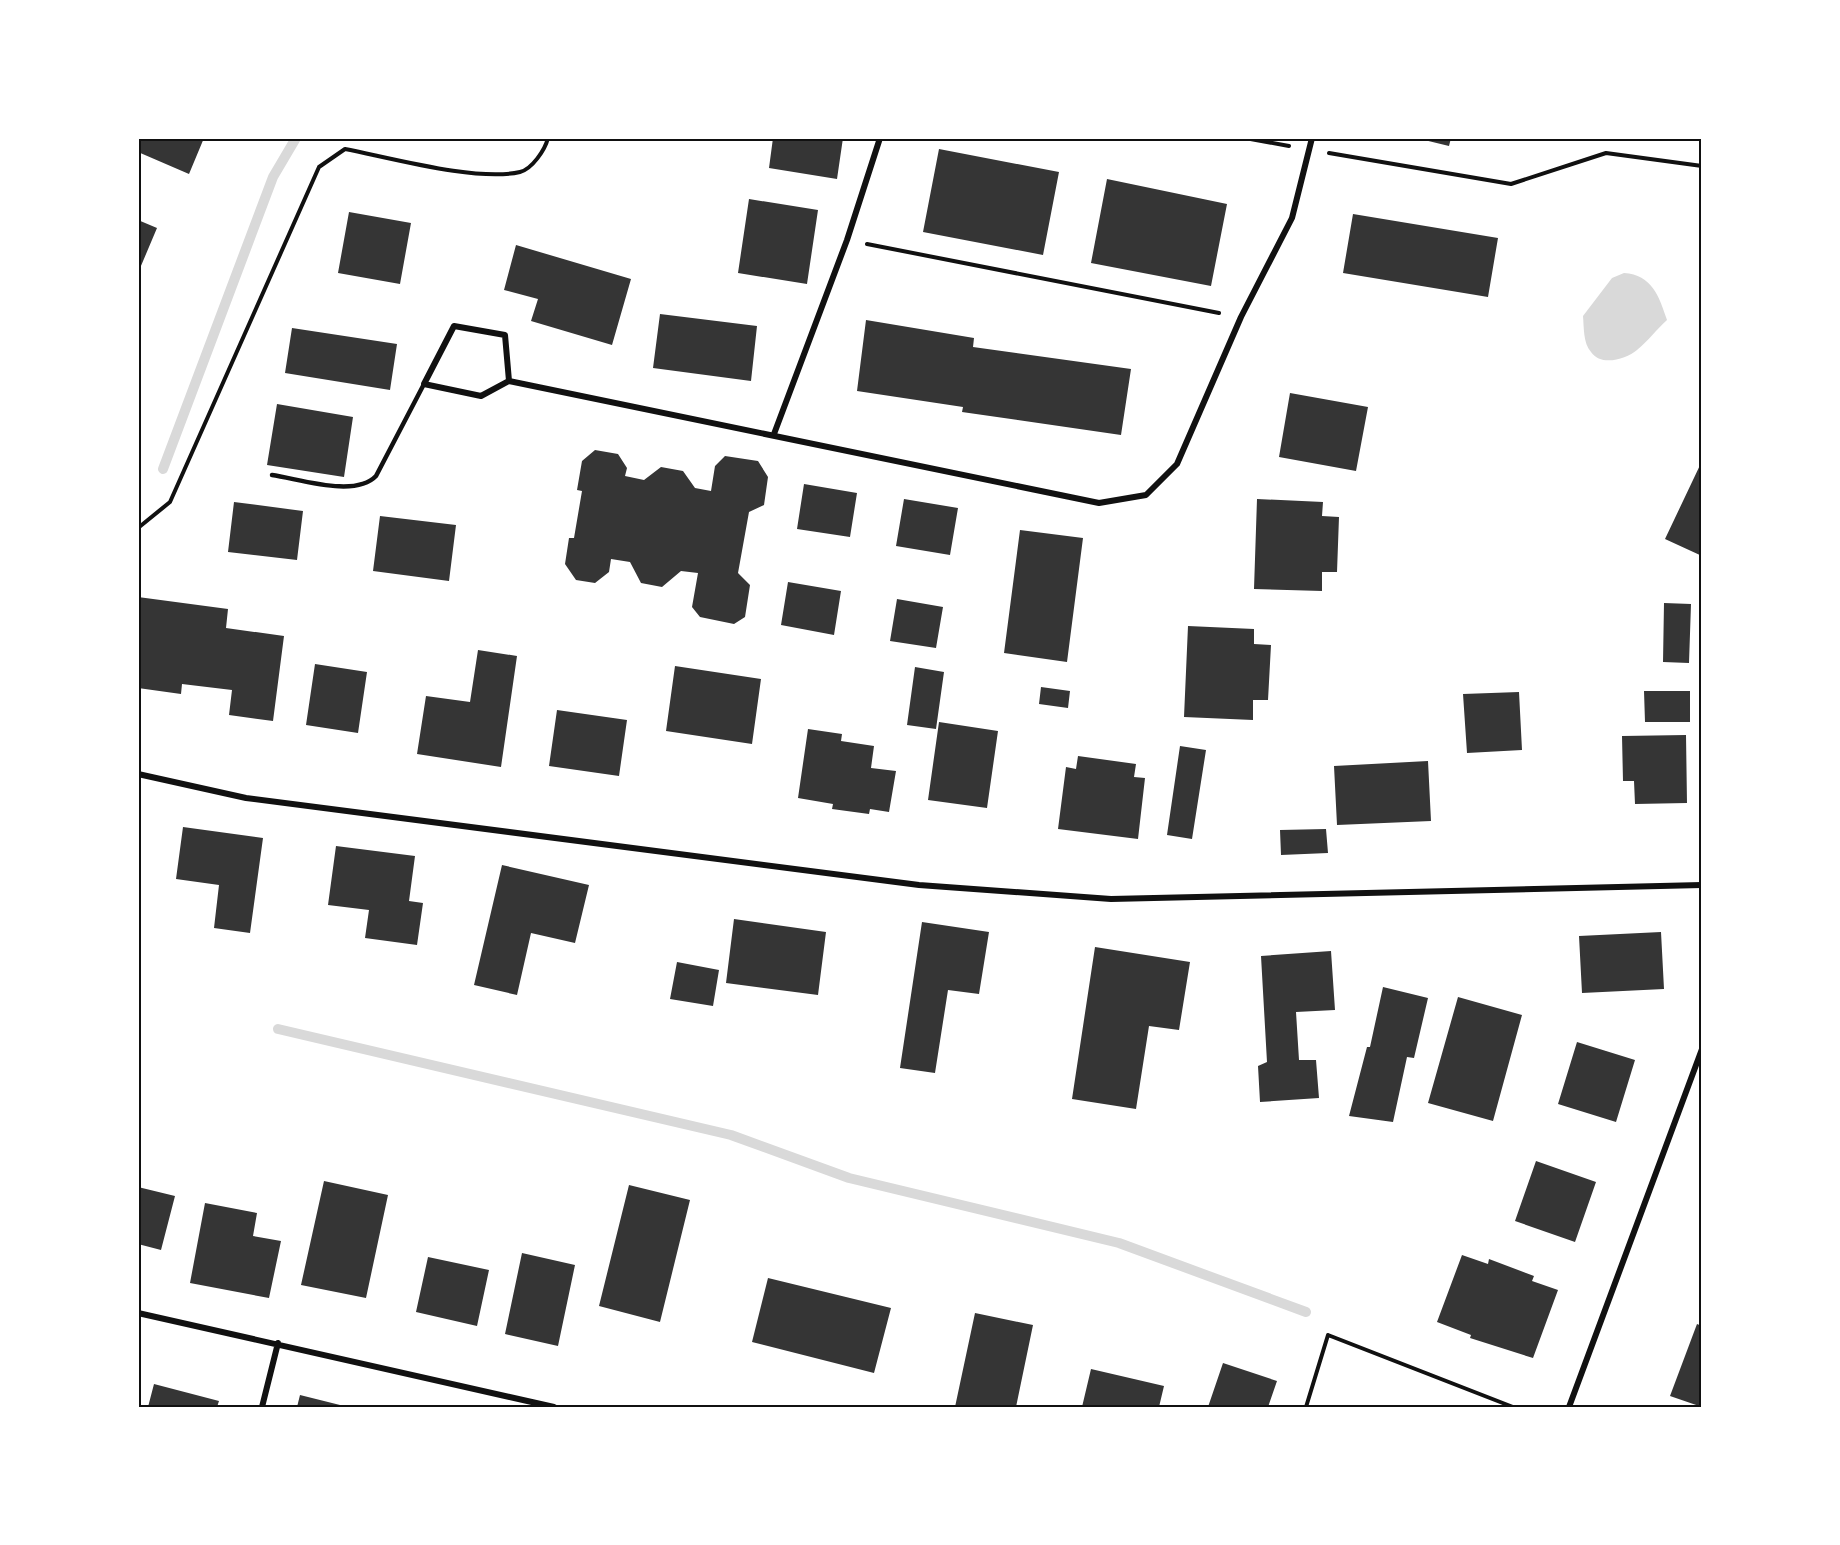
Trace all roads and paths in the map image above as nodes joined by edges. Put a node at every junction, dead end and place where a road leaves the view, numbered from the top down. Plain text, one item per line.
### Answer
1 (548, 138) edge
2 (880, 138) edge
3 (1245, 138) edge
4 (1312, 138) edge
5 (1310, 149) junction
6 (1702, 166) edge
7 (847, 240) junction
8 (1240, 317) junction
9 (509, 381) junction
10 (424, 384) junction
11 (774, 434) junction
12 (272, 475) dead end
13 (138, 528) edge
14 (138, 774) edge
15 (1702, 885) edge
16 (1702, 1049) edge
17 (138, 1312) edge
18 (278, 1342) junction
19 (262, 1407) edge
20 (554, 1407) edge
21 (1306, 1407) edge
22 (1513, 1407) edge
23 (1569, 1407) edge

1 - 13 path
2 - 7 street
3 - 5 path
4 - 5 street
5 - 6 path
5 - 8 street
7 - 8 path
7 - 11 street
8 - 11 street
9 - 10 street
9 - 10 street
9 - 11 street
10 - 12 lane
14 - 15 street
16 - 23 street
17 - 18 street
18 - 19 street
18 - 20 street
21 - 22 path

